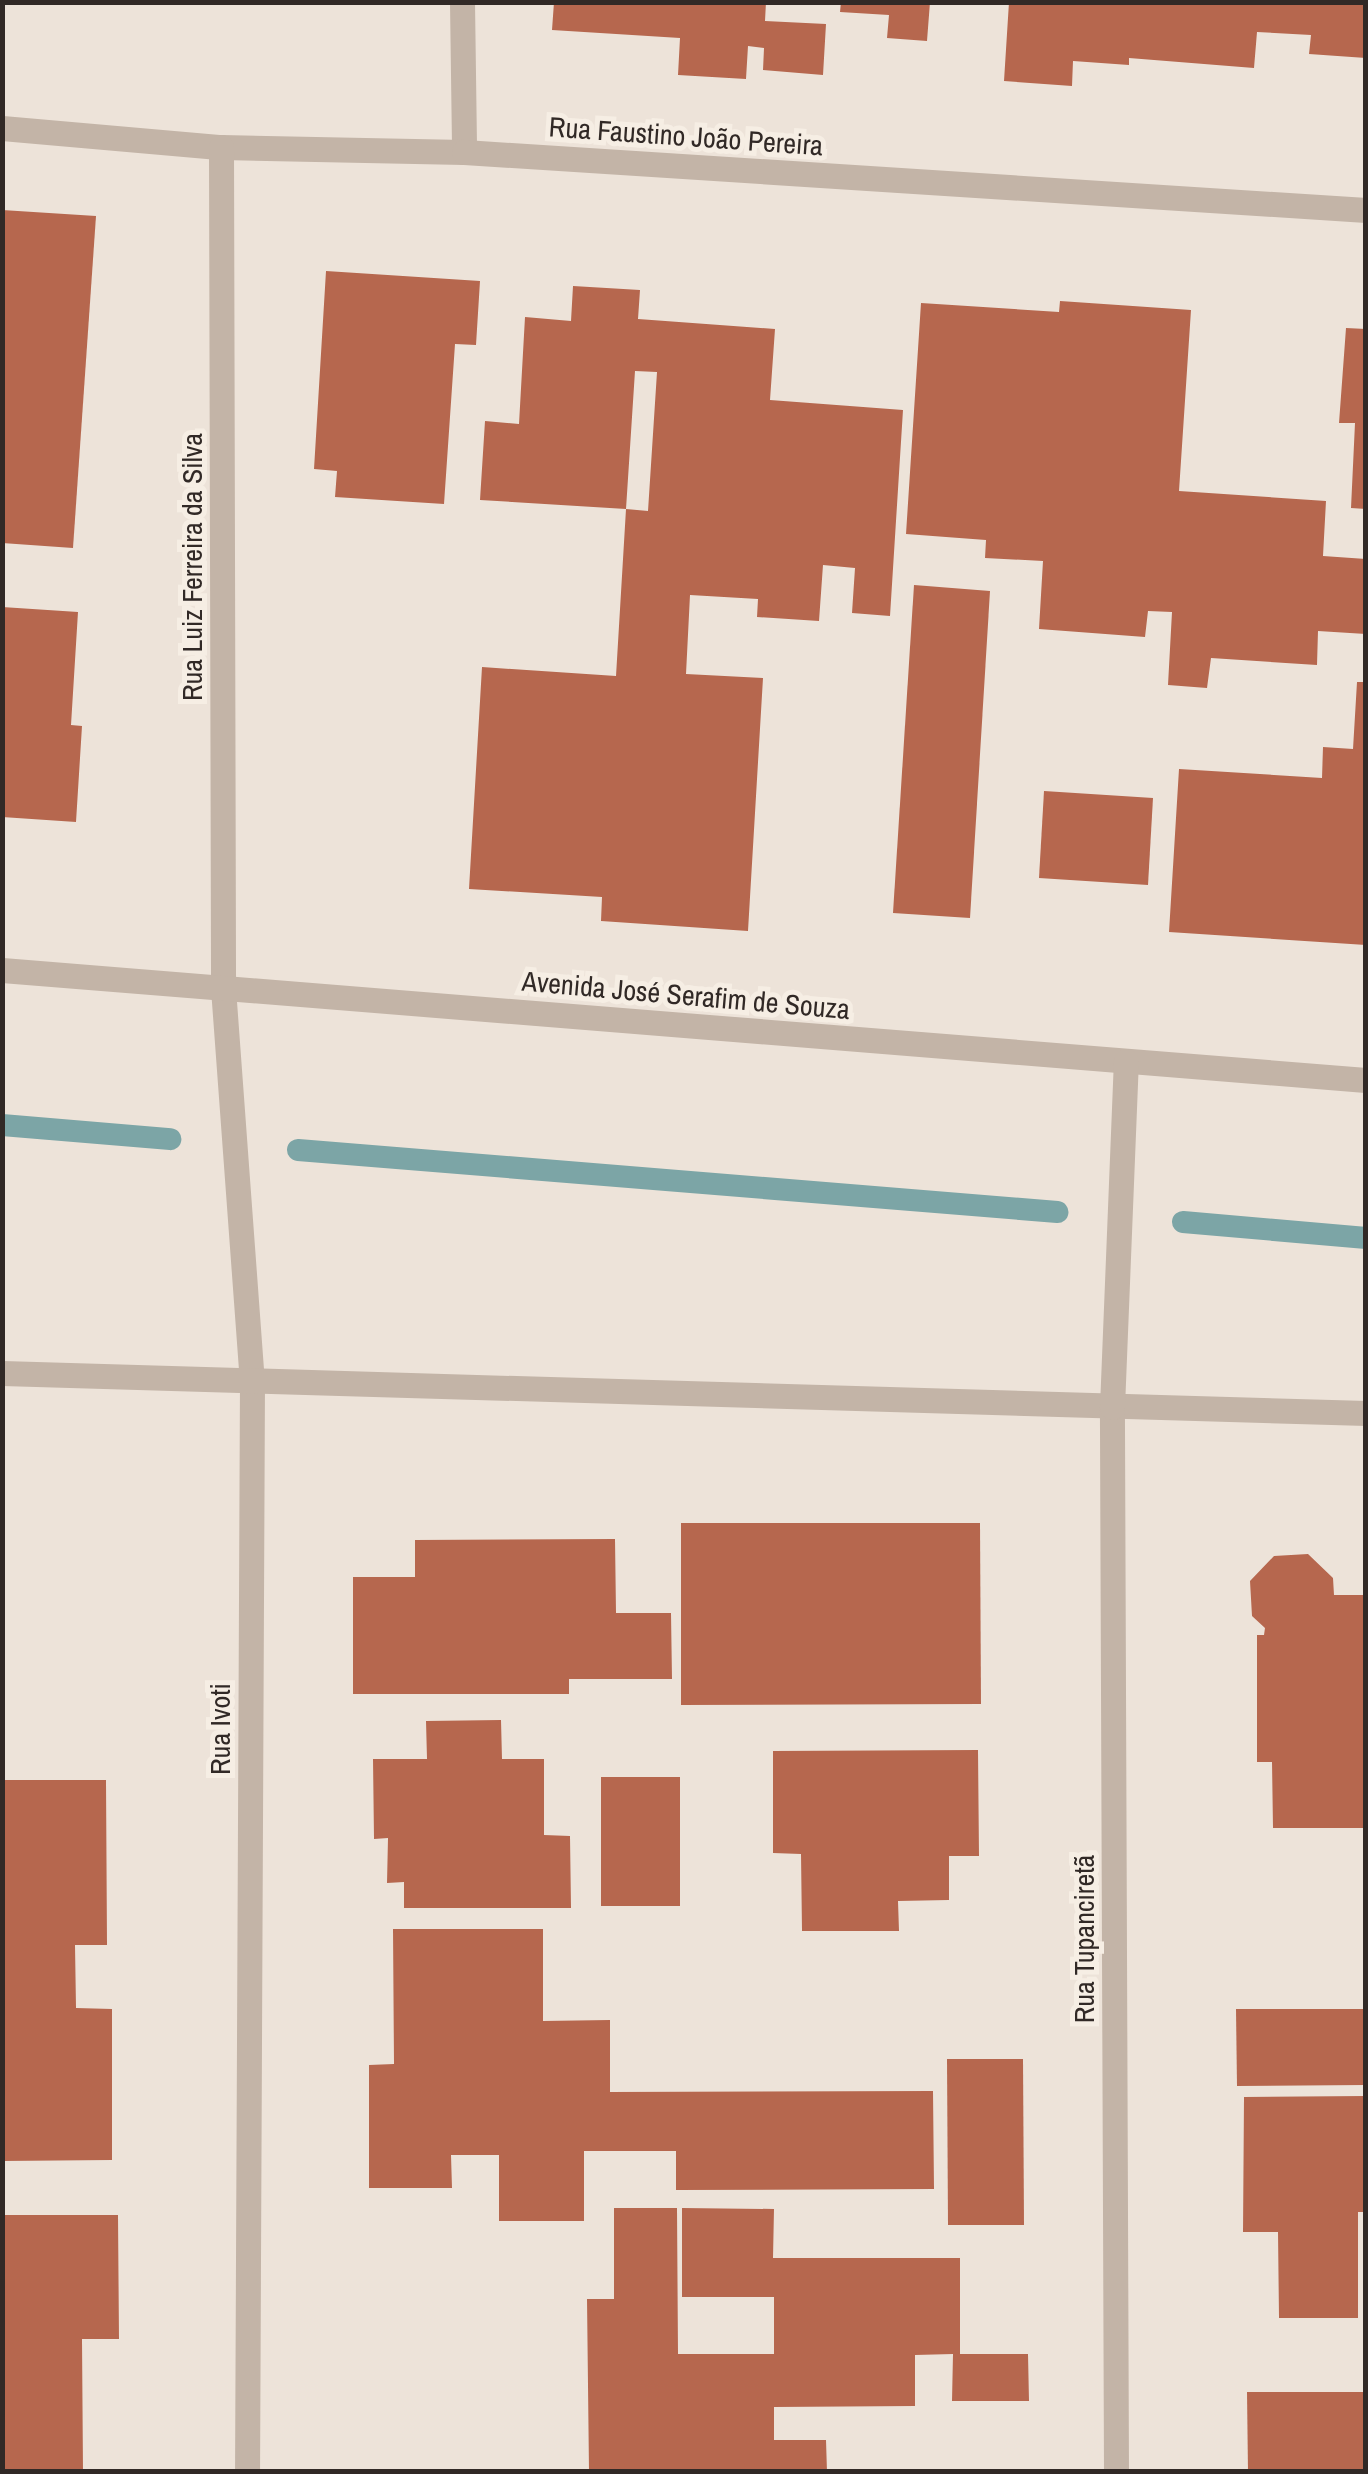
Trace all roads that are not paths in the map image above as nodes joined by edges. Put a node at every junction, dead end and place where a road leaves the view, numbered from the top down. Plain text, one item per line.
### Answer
1 (462, 2) edge
2 (2, 128) edge
3 (221, 146) junction
4 (464, 152) junction
5 (1366, 210) edge
6 (2, 970) edge
7 (223, 988) junction
8 (1126, 1060) junction
9 (1366, 1080) edge
10 (2, 1373) edge
11 (252, 1380) junction
12 (1112, 1407) junction
13 (1366, 1413) edge
14 (247, 2472) edge
15 (1116, 2472) edge

1 - 4 street
2 - 3 street, Rua Faustino João Pereira
3 - 4 street, Rua Faustino João Pereira
3 - 7 street, Rua Luiz Ferreira da Silva
4 - 5 street, Rua Faustino João Pereira
6 - 7 street, Avenida José Serafim de Souza
7 - 8 street, Avenida José Serafim de Souza
7 - 11 street, Rua Ivoti
8 - 9 street, Avenida José Serafim de Souza
8 - 12 street, Rua Tupanciretã
10 - 11 street
11 - 12 street
11 - 14 street, Rua Ivoti
12 - 13 street
12 - 15 street, Rua Tupanciretã

